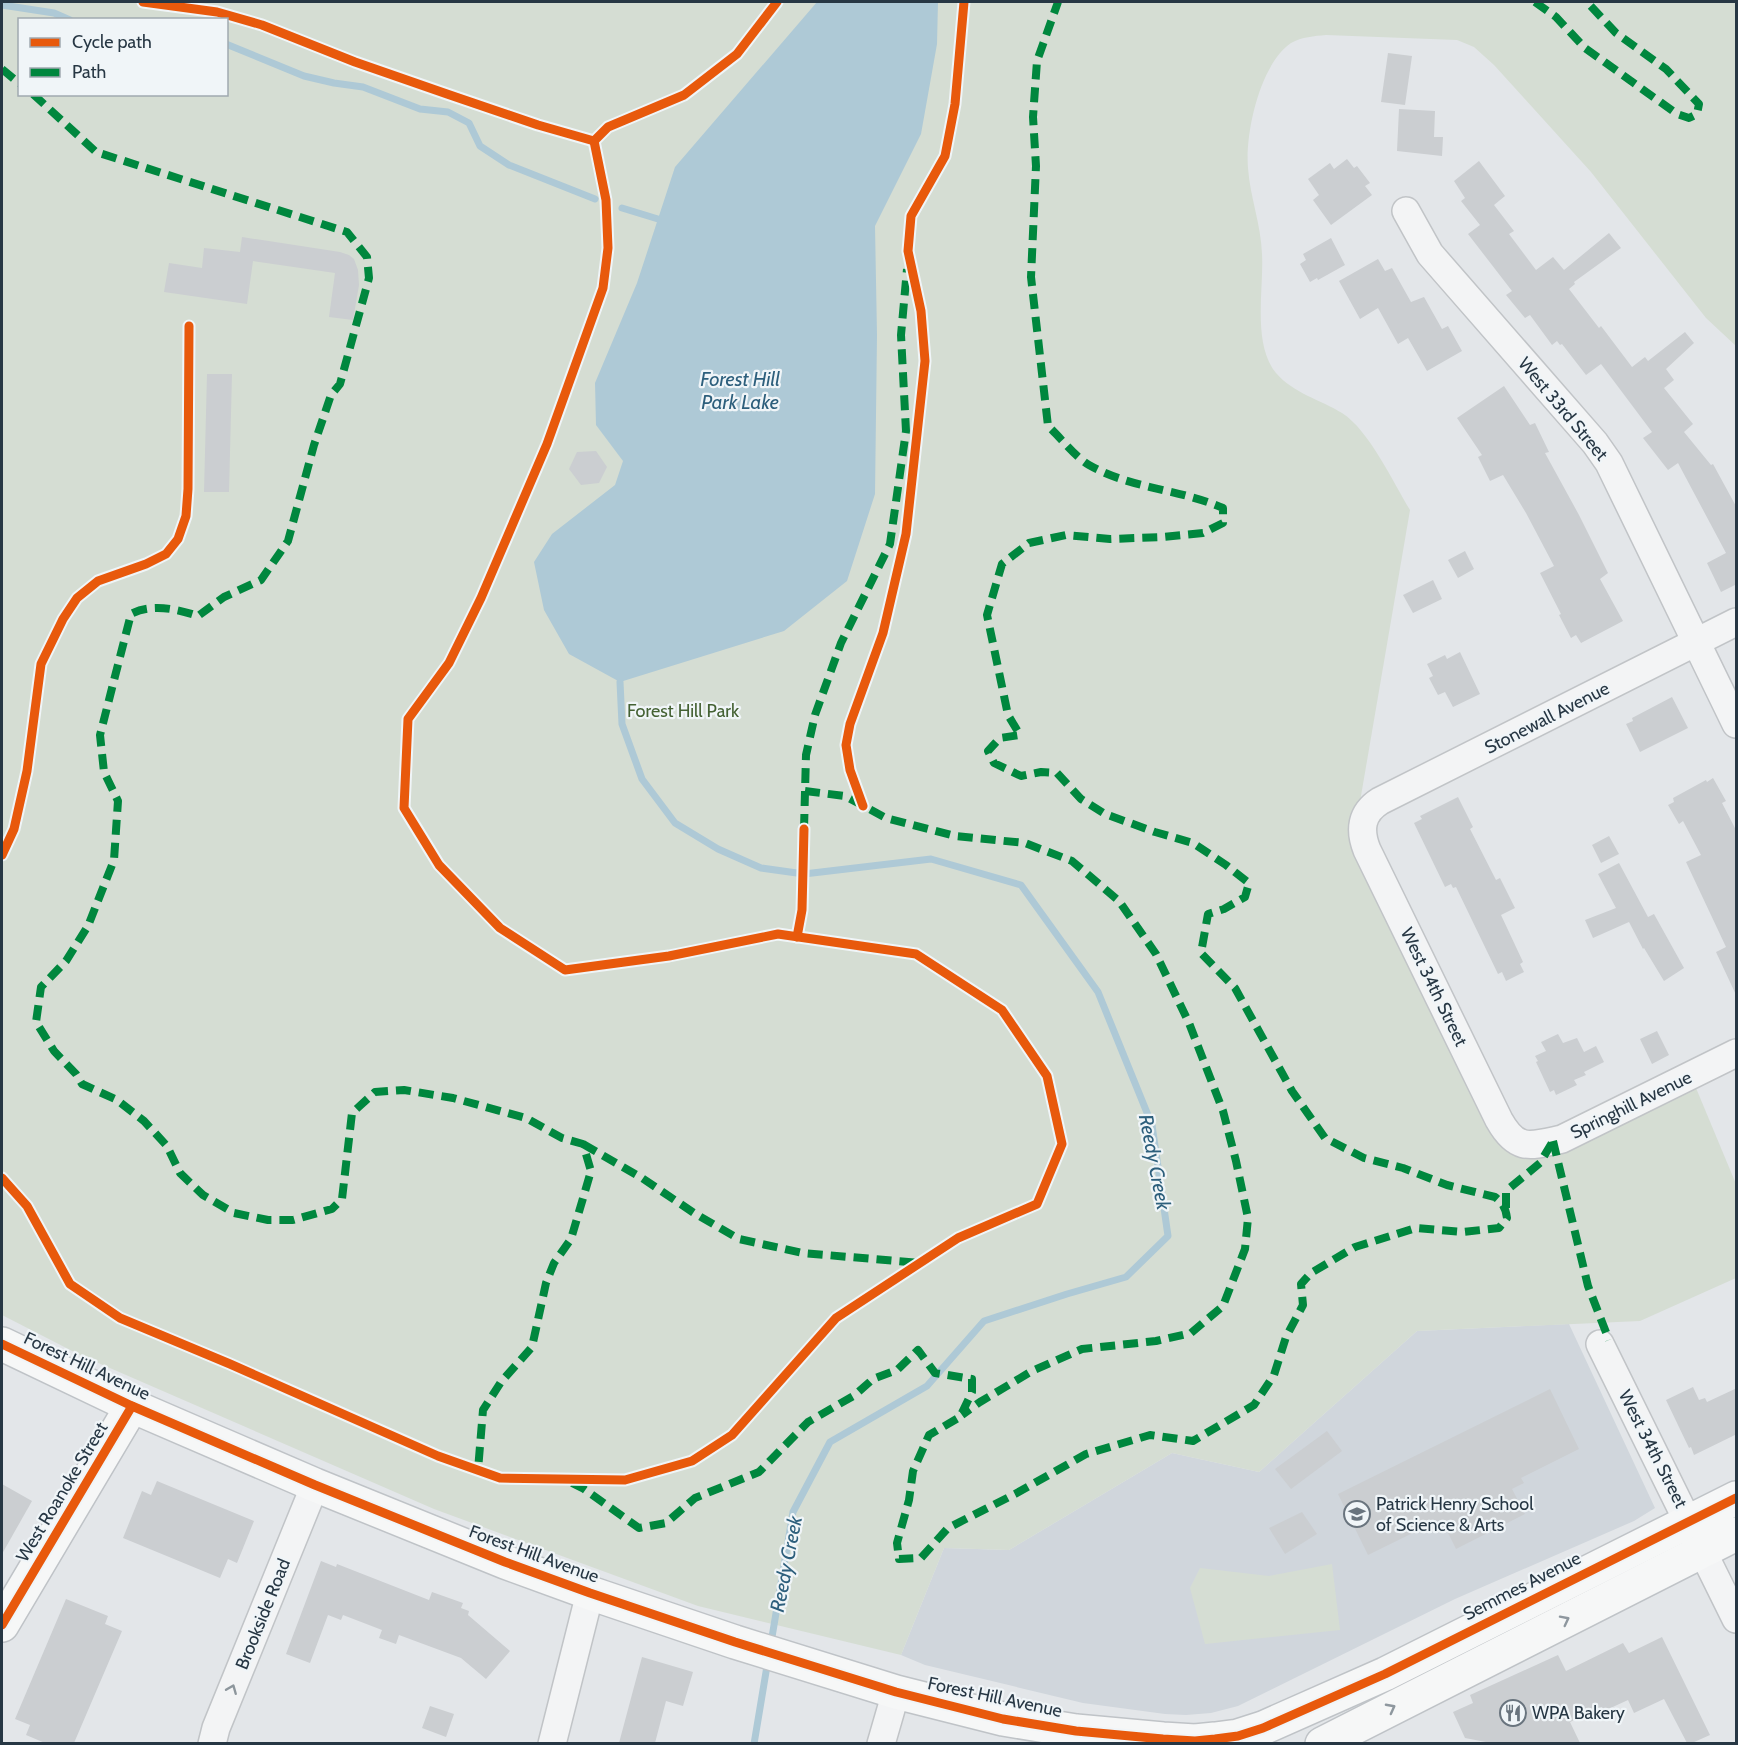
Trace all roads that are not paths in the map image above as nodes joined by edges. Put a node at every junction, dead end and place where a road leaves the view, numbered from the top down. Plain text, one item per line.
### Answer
1 (1406, 211) dead end
2 (1737, 622) edge
3 (1695, 643) junction
4 (1737, 724) edge
5 (1363, 820) joint
6 (1737, 1053) edge
7 (1522, 1144) joint
8 (2, 1344) edge
9 (1600, 1344) dead end
10 (132, 1406) junction
11 (315, 1485) junction
12 (1737, 1498) edge
13 (1737, 1534) edge
14 (1697, 1536) junction
15 (590, 1593) junction
16 (1737, 1619) edge
17 (2, 1625) edge
18 (884, 1688) junction
19 (1322, 1702) junction
20 (1059, 1734) edge
21 (1340, 1741) edge
22 (212, 1743) edge
23 (552, 1743) edge
24 (881, 1743) edge
25 (1113, 1743) edge

1 - 3 street, West 33rd Street
2 - 3 street, Stonewall Avenue
3 - 4 street, West 33rd Street
3 - 5 street, Stonewall Avenue
5 - 7 street, West 34th Street
6 - 7 street, Springhill Avenue
8 - 10 main road, Forest Hill Avenue
9 - 14 street, West 34th Street
10 - 11 main road, Forest Hill Avenue
10 - 17 main road, West Roanoke Street
11 - 15 main road, Forest Hill Avenue
22 -> 11 street, Brookside Road
12 - 14 main road, Semmes Avenue
13 - 14 main road, Semmes Avenue
14 - 16 street, West 34th Street
14 - 19 main road, Semmes Avenue
21 -> 14 main road, Semmes Avenue
15 - 18 main road, Forest Hill Avenue
15 - 23 street
18 - 20 main road, Forest Hill Avenue
18 - 24 street
19 - 20 main road, Forest Hill Avenue
19 - 21 street
20 - 25 main road, Forest Hill Avenue

